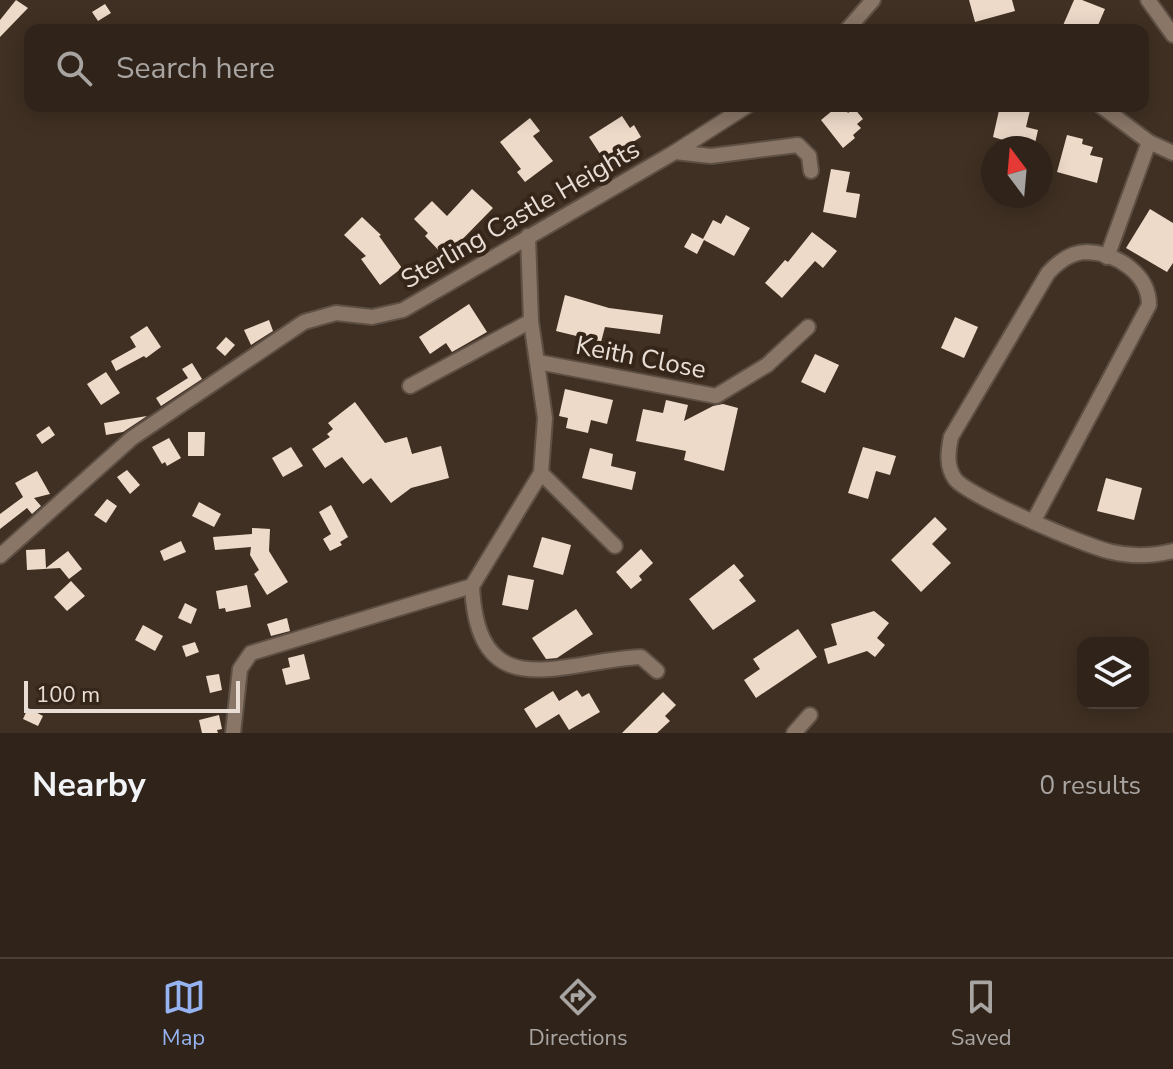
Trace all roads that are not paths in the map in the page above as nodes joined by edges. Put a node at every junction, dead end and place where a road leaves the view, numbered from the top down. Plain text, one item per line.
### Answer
1 (873, 0) edge
2 (1148, 0) edge
3 (852, 24) edge
4 (1173, 35) edge
5 (738, 112) edge
6 (1109, 112) edge
7 (1149, 142) junction
8 (675, 152) junction
9 (1173, 153) edge
10 (811, 171) dead end
11 (528, 236) junction
12 (1107, 257) junction
13 (531, 321) junction
14 (808, 327) dead end
15 (538, 362) junction
16 (410, 386) dead end
17 (541, 473) junction
18 (1033, 522) junction
19 (615, 546) dead end
20 (1173, 551) edge
21 (0, 556) edge
22 (472, 586) junction
23 (657, 671) dead end
24 (810, 715) dead end
25 (233, 733) edge
26 (794, 733) edge

1 - 3 street
2 - 4 street
5 - 8 street, Sterling Castle Heights
6 - 7 street
7 - 9 street
7 - 12 street
8 - 10 street
8 - 11 street, Sterling Castle Heights
11 - 13 street
11 - 21 street, Sterling Castle Heights
12 - 18 street
12 - 18 street
13 - 15 street
13 - 16 street
14 - 15 street, Keith Close
15 - 17 street
17 - 19 street
17 - 22 street
18 - 20 street
22 - 23 street
22 - 25 street
24 - 26 street

